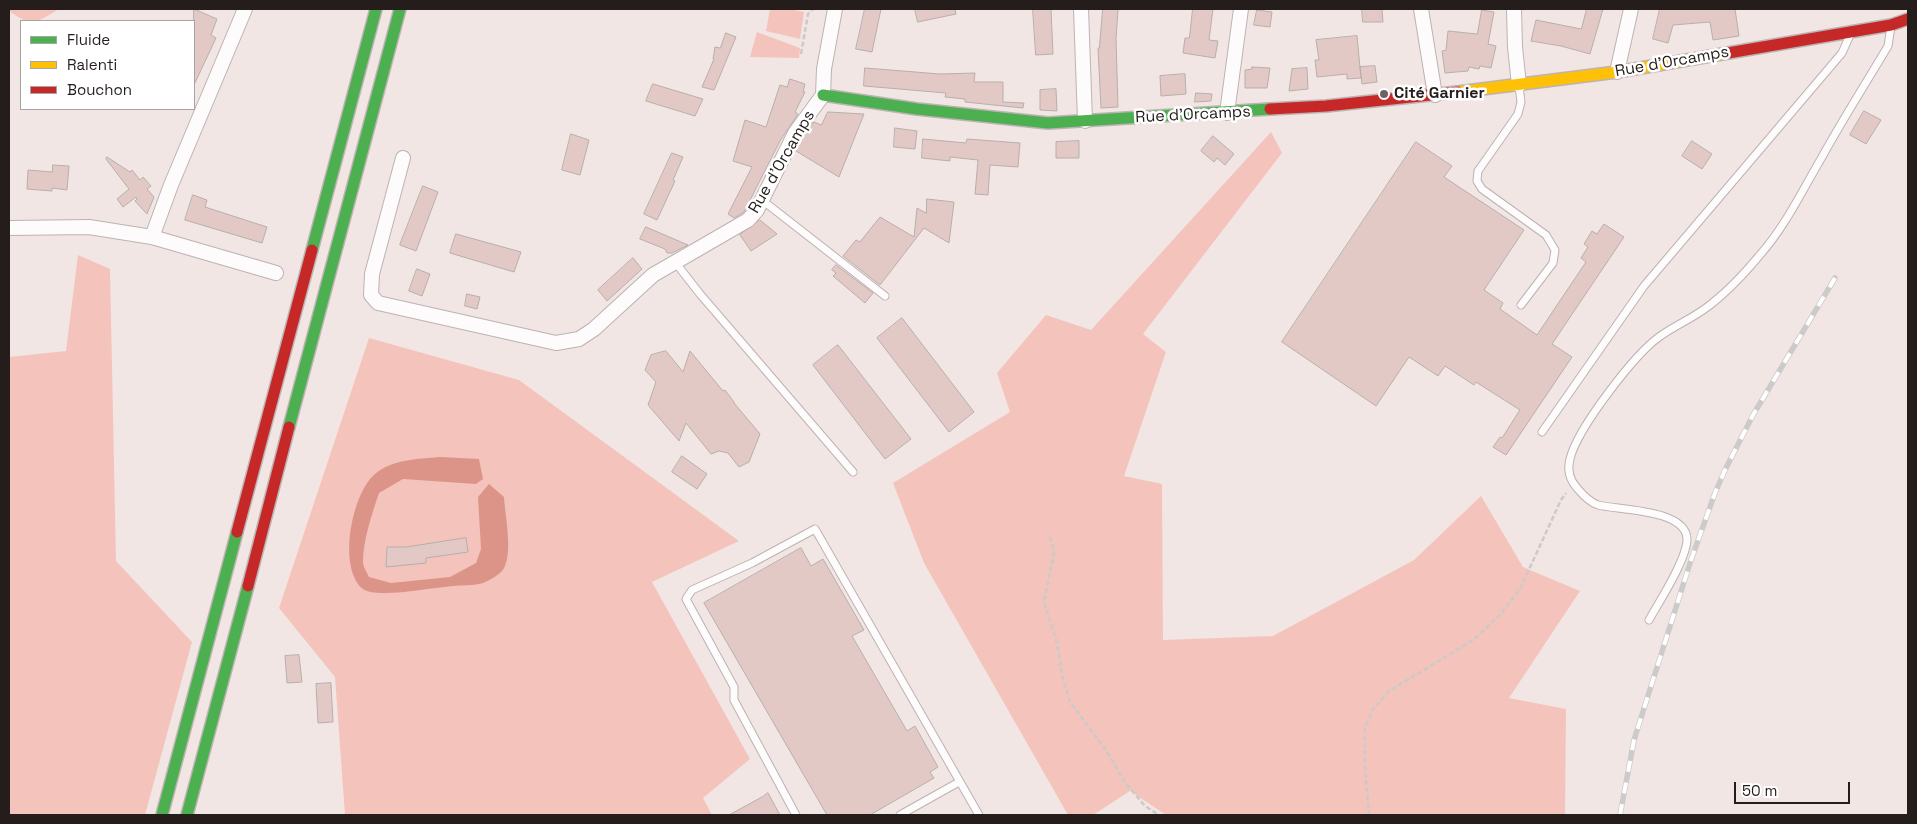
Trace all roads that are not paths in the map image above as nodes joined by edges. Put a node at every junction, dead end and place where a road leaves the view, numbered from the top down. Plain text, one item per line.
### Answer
1 (245, 9) edge
2 (376, 9) edge
3 (400, 9) edge
4 (834, 9) edge
5 (1080, 9) edge
6 (1241, 9) edge
7 (1421, 9) edge
8 (1514, 9) edge
9 (1631, 9) edge
10 (1908, 19) edge
11 (1891, 24) junction
12 (1852, 32) junction
13 (1617, 72) junction
14 (1519, 86) junction
15 (823, 95) junction
16 (1435, 95) junction
17 (1227, 113) junction
18 (1085, 121) junction
19 (403, 158) dead end
20 (762, 200) junction
21 (9, 228) edge
22 (152, 237) junction
23 (675, 262) junction
24 (276, 273) dead end
25 (885, 296) dead end
26 (1521, 305) dead end
27 (1542, 432) dead end
28 (853, 472) dead end
29 (1649, 620) dead end
30 (959, 782) junction
31 (162, 815) edge
32 (187, 815) edge
33 (796, 815) edge
34 (900, 815) edge
35 (978, 815) edge

1 - 22 street
2 - 31 main road
3 - 32 main road
4 - 15 street
5 - 18 street
6 - 17 street
7 - 16 street
8 - 14 street
9 - 13 street
10 - 11 main road, Rue d'Orcamps
11 - 12 main road, Rue d'Orcamps
11 - 29 lane
12 - 13 main road, Rue d'Orcamps
12 - 27 lane
13 - 14 main road, Rue d'Orcamps
14 - 16 main road, Rue d'Orcamps
14 - 26 lane
15 - 18 main road, Rue d'Orcamps
15 - 20 street, Rue d'Orcamps
16 - 17 main road, Rue d'Orcamps
17 - 18 main road, Rue d'Orcamps
19 - 23 street, Rue d'Orcamps
20 - 23 street, Rue d'Orcamps
20 - 25 lane
21 - 22 street
22 - 24 street
23 - 28 lane
30 - 33 lane
30 - 34 lane
30 - 35 lane

